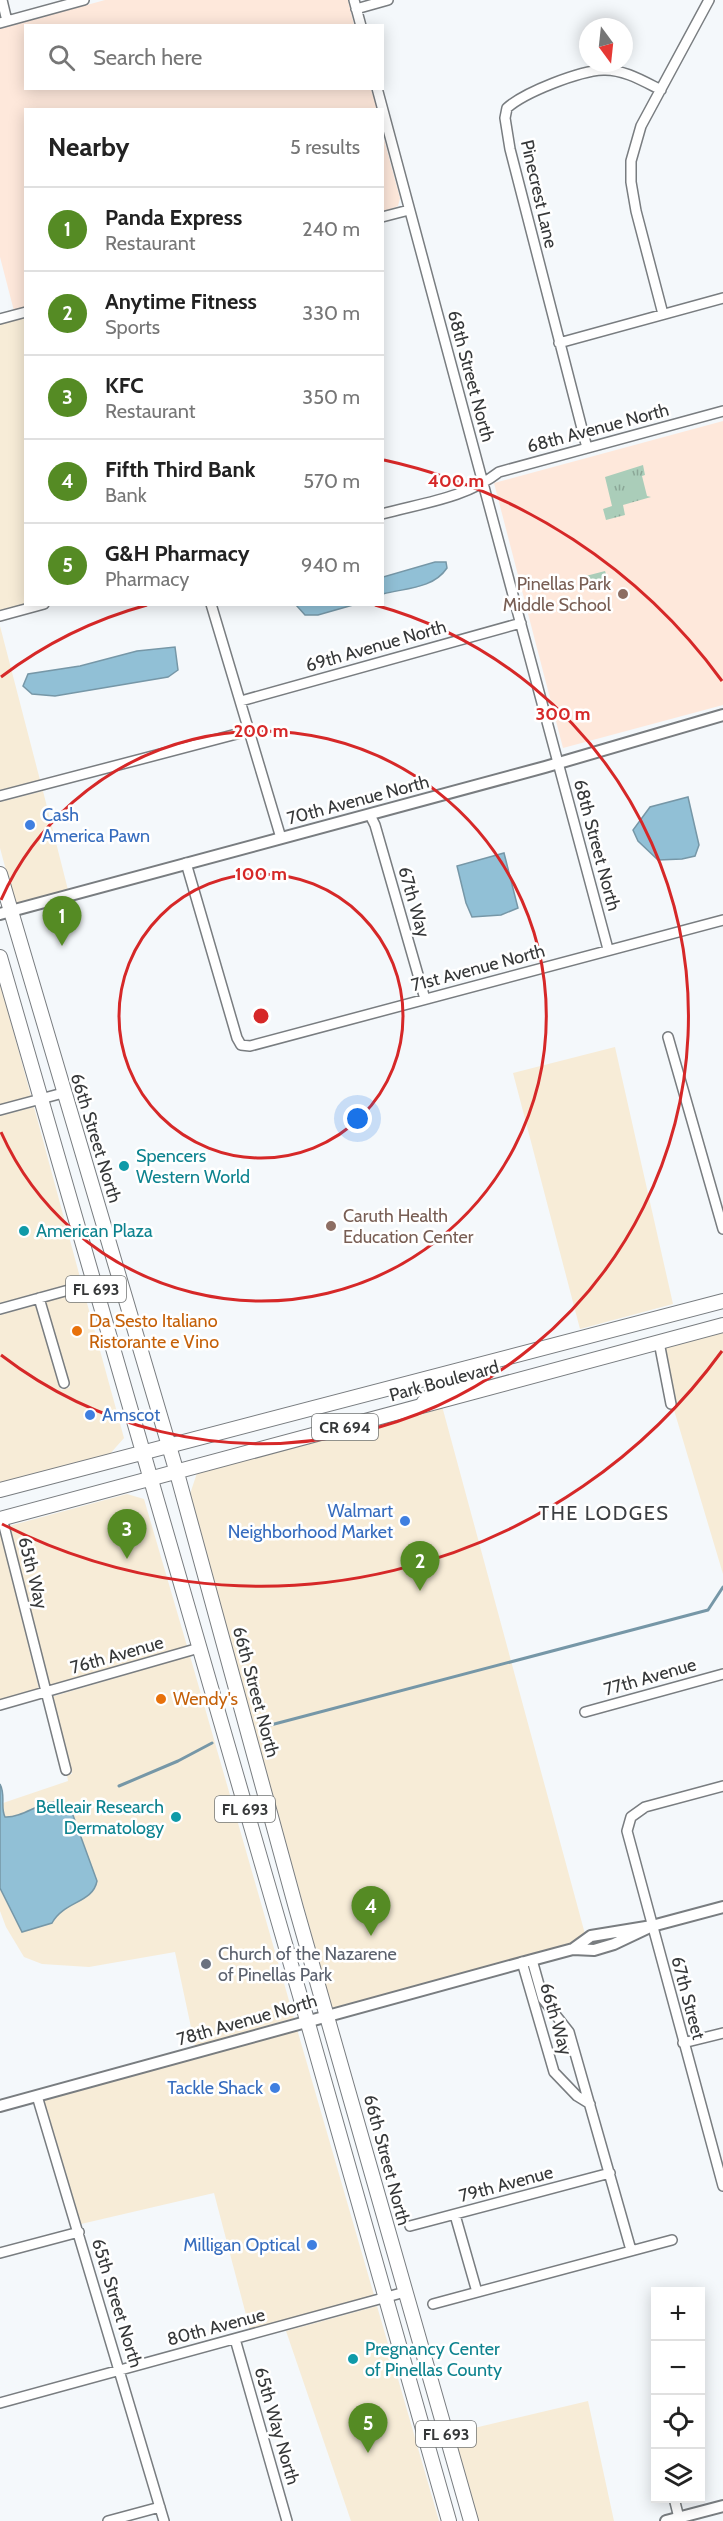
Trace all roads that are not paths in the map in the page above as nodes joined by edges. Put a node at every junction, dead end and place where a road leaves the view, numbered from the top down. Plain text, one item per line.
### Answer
1 (2, 0) edge
2 (84, 0) edge
3 (388, 0) edge
4 (709, 0) edge
5 (355, 4) edge
6 (4, 22) edge
7 (360, 24) edge
8 (378, 90) edge
9 (661, 90) junction
10 (382, 108) edge
11 (384, 115) edge
12 (409, 210) junction
13 (384, 217) edge
14 (723, 298) edge
15 (24, 313) edge
16 (663, 314) junction
17 (0, 319) edge
18 (559, 343) junction
19 (723, 411) edge
20 (587, 448) junction
21 (483, 484) junction
22 (384, 513) edge
23 (37, 606) edge
24 (212, 606) edge
25 (0, 616) edge
26 (521, 623) junction
27 (241, 701) junction
28 (723, 715) edge
29 (248, 731) junction
30 (558, 764) junction
31 (0, 796) edge
32 (369, 815) junction
33 (281, 838) junction
34 (186, 863) junction
35 (0, 874) edge
36 (5, 913) edge
37 (723, 920) edge
38 (608, 949) junction
39 (0, 957) edge
40 (425, 999) junction
41 (668, 1037) dead end
42 (63, 1093) junction
43 (41, 1099) junction
44 (0, 1110) edge
45 (721, 1215) edge
46 (723, 1229) edge
47 (94, 1283) junction
48 (39, 1298) junction
49 (723, 1301) edge
50 (0, 1309) edge
51 (723, 1325) edge
52 (659, 1342) junction
53 (486, 1364) junction
54 (64, 1383) dead end
55 (671, 1404) dead end
56 (422, 1406) junction
57 (170, 1446) junction
58 (144, 1452) junction
59 (177, 1473) junction
60 (151, 1478) junction
61 (0, 1490) edge
62 (1, 1518) edge
63 (199, 1648) junction
64 (723, 1674) edge
65 (45, 1693) junction
66 (0, 1706) edge
67 (585, 1712) dead end
68 (66, 1770) dead end
69 (723, 1786) edge
70 (723, 1907) edge
71 (652, 1926) junction
72 (527, 1961) junction
73 (328, 2015) junction
74 (307, 2020) junction
75 (723, 2033) edge
76 (683, 2043) junction
77 (37, 2096) junction
78 (590, 2104) junction
79 (0, 2106) edge
80 (718, 2151) edge
81 (610, 2173) junction
82 (723, 2186) edge
83 (455, 2215) junction
84 (410, 2226) dead end
85 (79, 2232) junction
86 (672, 2240) dead end
87 (631, 2250) junction
88 (0, 2253) edge
89 (405, 2292) junction
90 (477, 2292) junction
91 (384, 2298) junction
92 (433, 2304) dead end
93 (235, 2339) junction
94 (120, 2370) junction
95 (0, 2403) edge
96 (675, 2503) edge
97 (723, 2506) edge
98 (160, 2507) junction
99 (704, 2516) edge
100 (679, 2518) junction
101 (108, 2521) edge
102 (164, 2521) edge
103 (287, 2521) edge
104 (448, 2521) edge
105 (471, 2521) edge
106 (666, 2521) edge

1 - 6 street
2 - 6 street
3 - 5 street
4 - 9 street
5 - 7 street
8 - 10 street, 68th Street North
9 - 16 street
9 - 18 street, Pinecrest Lane
11 - 12 street, 68th Street North
12 - 13 street
12 - 21 street, 68th Street North
14 - 16 street
15 - 17 street
16 - 18 street
18 - 20 street, Pinecrest Lane
19 - 20 street, 68th Avenue North
20 - 21 street, 68th Avenue North
21 - 22 street, 68th Avenue North
21 - 26 street, 68th Street North
23 - 25 street
24 - 27 street
26 - 27 street, 69th Avenue North
26 - 30 street, 68th Street North
27 - 29 street
28 - 30 street, 70th Avenue North
29 - 31 street
29 - 33 street
30 - 32 street, 70th Avenue North
30 - 38 street, 68th Street North
32 - 33 street, 70th Avenue North
32 - 40 street, 67th Way
33 - 34 street, 70th Avenue North
34 - 36 street, 70th Avenue North
34 - 40 street, 71st Avenue North
35 - 36 main road, 66th Street North / FL 693
36 - 42 main road, 66th Street North / FL 693
37 - 38 street, 71st Avenue North
38 - 40 street, 71st Avenue North
39 - 43 main road, FL 693
41 - 45 street
42 - 43 street
42 - 57 main road, 66th Street North / FL 693
43 - 44 street
43 - 47 main road, FL 693
45 - 46 street
47 - 48 street
47 - 58 main road, FL 693
48 - 50 street
48 - 54 street
49 - 53 main road, Park Boulevard / CR 694
51 - 52 main road, Park Boulevard / CR 694
52 - 55 street
52 - 56 main road, Park Boulevard / CR 694
53 - 56 main road
53 - 57 main road, Park Boulevard / CR 694
56 - 59 main road, Park Boulevard / CR 694
57 - 58 main road, Park Boulevard
57 - 59 main road, 66th Street North / FL 693
58 - 60 main road, FL 693
58 - 61 main road, Park Boulevard
59 - 60 main road, Park Boulevard
59 - 73 main road, 66th Street North / FL 693
60 - 62 main road, Park Boulevard
60 - 63 main road, FL 693
62 - 65 street, 65th Way
63 - 65 street, 76th Avenue
63 - 74 main road, FL 693
64 - 67 street, 77th Avenue
65 - 66 street, 76th Avenue
65 - 68 street
69 - 71 street, 67th Street
70 - 71 street, 78th Avenue North
71 - 72 street, 78th Avenue North
71 - 76 street, 67th Street
72 - 73 street, 78th Avenue North
72 - 78 street, 66th Way
72 - 78 street, 66th Way
73 - 74 street, 78th Avenue North
73 - 89 main road, 66th Street North / FL 693
74 - 77 street, 78th Avenue North
74 - 91 main road, FL 693
75 - 76 street
76 - 80 street, 67th Street
77 - 79 street, 78th Avenue North
77 - 85 street, 65th Street North
78 - 81 street, 66th Way
80 - 82 street, 67th Street
81 - 83 street, 79th Avenue
81 - 87 street, 66th Way
83 - 84 street, 79th Avenue
83 - 90 street
85 - 88 street
85 - 94 street, 65th Street North
86 - 87 street
87 - 90 street
89 - 91 street, 80th Avenue
89 - 105 main road, 66th Street North / FL 693
90 - 92 street
91 - 93 street, 80th Avenue
91 - 104 main road, FL 693
93 - 94 street, 80th Avenue
93 - 103 street, 65th Way North
94 - 95 street, 80th Avenue
94 - 98 street, 65th Street North
96 - 100 street
97 - 99 street
98 - 101 street
98 - 102 street, 65th Street North
99 - 100 street
100 - 106 street

